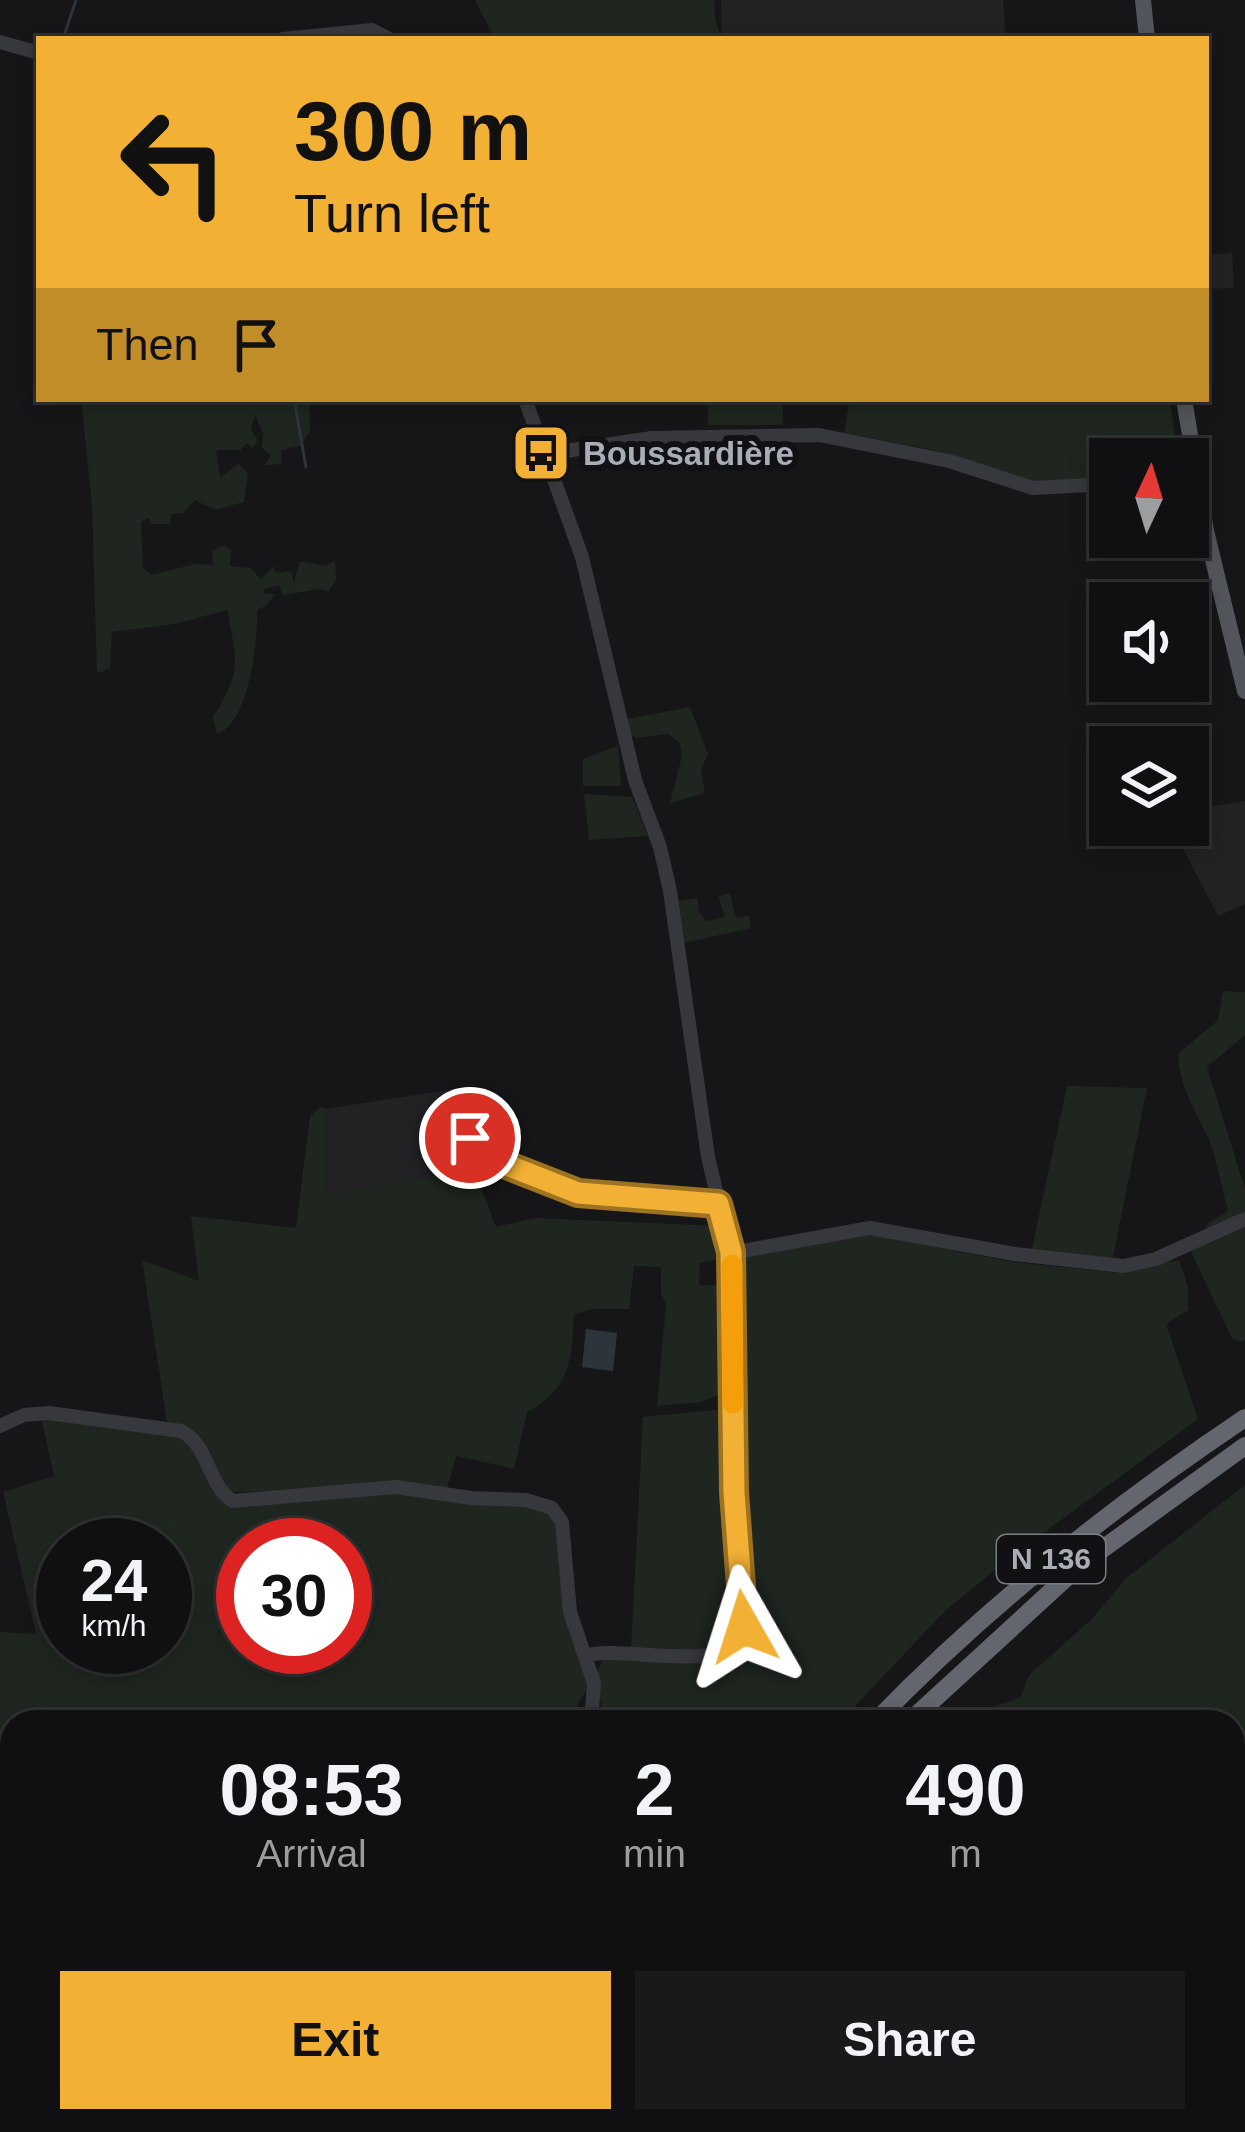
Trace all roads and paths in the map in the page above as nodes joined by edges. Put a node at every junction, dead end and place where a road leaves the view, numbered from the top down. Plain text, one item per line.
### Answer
1 (1143, 0) edge
2 (313, 36) edge
3 (383, 36) edge
4 (1147, 36) edge
5 (0, 42) edge
6 (36, 51) edge
7 (526, 402) edge
8 (1184, 402) edge
9 (1188, 438) edge
10 (546, 454) junction
11 (1089, 487) edge
12 (1209, 546) edge
13 (1245, 691) edge
14 (470, 1138) dead end
15 (718, 1204) junction
16 (1245, 1219) edge
17 (731, 1252) junction
18 (1245, 1418) edge
19 (0, 1426) edge
20 (1245, 1446) edge
21 (588, 1655) junction
22 (589, 1710) edge
23 (887, 1710) edge
24 (921, 1710) edge

1 - 4 main road
2 - 3 street
5 - 6 street
7 - 10 street
8 - 9 main road
10 - 11 street
10 - 15 street
12 - 13 main road
14 - 15 street
15 - 17 street
16 - 17 street
17 - 21 street
18 - 23 highway, N 136
19 - 21 street
20 - 24 highway, N 136
21 - 22 street

